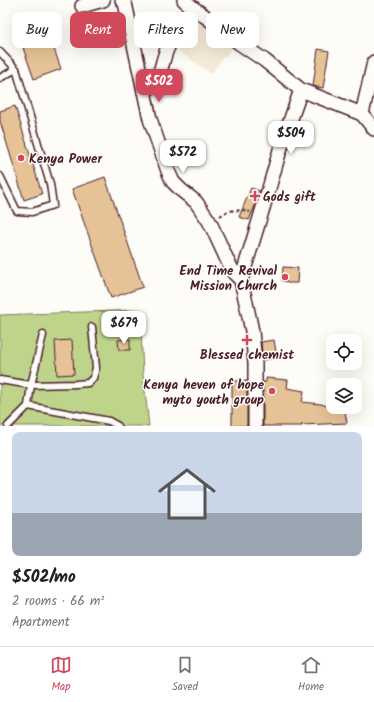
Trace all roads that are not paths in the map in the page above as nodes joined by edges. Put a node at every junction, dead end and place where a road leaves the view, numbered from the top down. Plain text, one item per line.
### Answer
1 (103, 0) edge
2 (122, 0) edge
3 (188, 4) edge
4 (82, 6) dead end
5 (0, 52) edge
6 (374, 62) edge
7 (16, 69) junction
8 (0, 78) edge
9 (301, 90) junction
10 (144, 92) junction
11 (362, 114) junction
12 (374, 129) edge
13 (0, 176) edge
14 (241, 280) junction
15 (92, 328) dead end
16 (43, 335) dead end
17 (0, 380) edge
18 (31, 385) junction
19 (28, 406) junction
20 (8, 426) edge
21 (118, 426) edge
22 (255, 426) edge

1 - 4 street
2 - 10 street
3 - 9 street
3 - 10 street
5 - 7 lane
6 - 11 street
7 - 8 lane
7 - 13 lane
9 - 11 street
9 - 14 street
10 - 14 street
11 - 12 street
14 - 22 street
15 - 18 lane
16 - 18 lane
17 - 18 lane
18 - 19 lane
19 - 20 lane
19 - 21 lane

